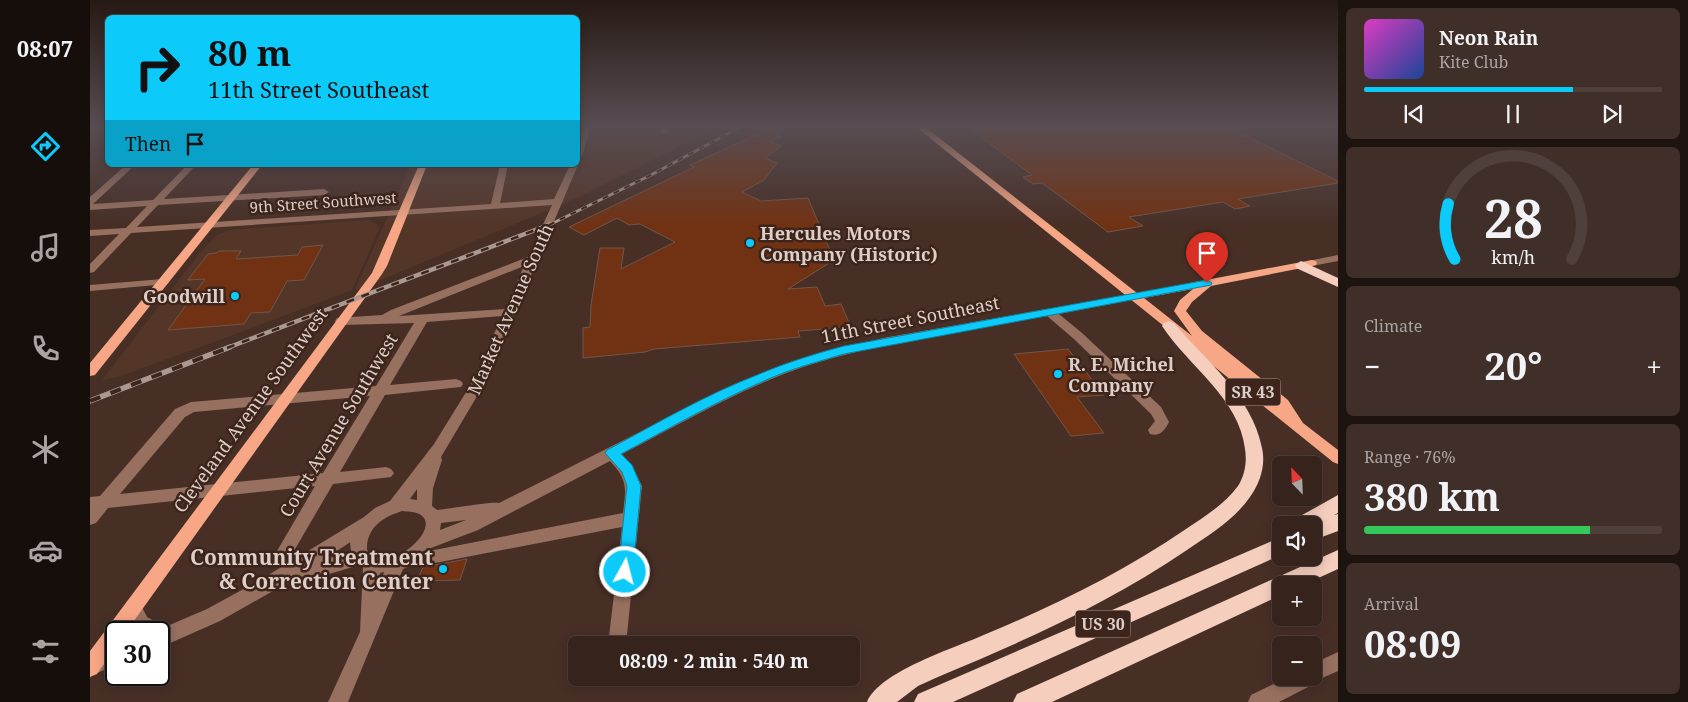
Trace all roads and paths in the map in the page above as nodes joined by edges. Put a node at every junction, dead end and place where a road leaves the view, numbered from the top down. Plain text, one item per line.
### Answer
1 (960, 159) edge
2 (129, 167) edge
3 (190, 167) edge
4 (256, 167) edge
5 (422, 167) edge
6 (504, 167) edge
7 (573, 167) edge
8 (324, 192) dead end
9 (232, 198) junction
10 (90, 202) edge
11 (558, 202) junction
12 (156, 203) junction
13 (495, 206) junction
14 (90, 207) edge
15 (404, 212) junction
16 (210, 225) junction
17 (129, 230) junction
18 (90, 233) edge
19 (1338, 258) edge
20 (533, 259) junction
21 (1307, 264) junction
22 (90, 270) edge
23 (1338, 276) edge
24 (163, 282) junction
25 (1207, 283) junction
26 (1338, 283) edge
27 (90, 288) edge
28 (1133, 297) junction
29 (510, 312) junction
30 (1049, 312) junction
31 (385, 319) junction
32 (423, 319) junction
33 (341, 321) junction
34 (1169, 326) junction
35 (90, 372) edge
36 (456, 384) dead end
37 (382, 390) junction
38 (286, 398) junction
39 (1155, 430) dead end
40 (1304, 432) junction
41 (439, 448) junction
42 (612, 453) junction
43 (1338, 458) edge
44 (386, 473) dead end
45 (330, 479) junction
46 (218, 490) junction
47 (518, 501) junction
48 (97, 502) edge
49 (1338, 503) edge
50 (396, 506) junction
51 (428, 512) junction
52 (1317, 516) edge
53 (90, 518) edge
54 (632, 518) junction
55 (368, 522) junction
56 (1338, 522) edge
57 (1322, 529) edge
58 (1272, 545) edge
59 (432, 549) junction
60 (1272, 550) edge
61 (285, 551) dead end
62 (1338, 559) edge
63 (367, 560) junction
64 (1248, 561) junction
65 (396, 564) junction
66 (1338, 570) edge
67 (1301, 576) edge
68 (1307, 576) edge
69 (278, 580) junction
70 (1272, 589) edge
71 (133, 607) junction
72 (139, 621) edge
73 (170, 631) edge
74 (368, 632) junction
75 (618, 636) edge
76 (105, 660) edge
77 (1338, 661) edge
78 (90, 666) edge
79 (1322, 669) edge
80 (1290, 686) edge
81 (338, 702) edge
82 (880, 702) edge
83 (926, 702) edge
84 (1025, 702) edge
85 (1258, 702) edge

1 - 28 main road, SR 43
2 - 10 street
3 - 12 street
4 - 9 main road
5 - 15 main road, Cleveland Avenue Southwest
6 - 13 street
7 - 11 street, Market Avenue South
8 - 9 street
9 - 12 street
9 - 16 main road
11 - 13 street, 9th Street Southwest
11 - 20 street, Market Avenue South
12 - 14 street
12 - 17 street
13 - 15 street, 9th Street Southwest
15 - 16 street, 9th Street Southwest
15 - 33 main road, Cleveland Avenue Southwest
16 - 17 street, 9th Street Southwest
16 - 24 main road
17 - 18 street, 9th Street Southwest
17 - 22 street
19 - 21 street, 11th Street Southeast
20 - 29 street, Market Avenue South
20 - 31 street
21 - 23 highway
21 - 25 main road, 11th Street Southeast
21 - 26 highway
24 - 27 street
24 - 35 main road
25 - 28 main road, 11th Street Southeast
25 - 40 main road
28 - 30 street, 11th Street Southeast
28 - 34 main road, SR 43
29 - 32 street
29 - 41 street, Market Avenue South
30 - 39 street
30 - 42 street, 11th Street Southeast
31 - 32 street
31 - 33 street
32 - 37 street, Court Avenue Southwest
33 - 38 main road, Cleveland Avenue Southwest
34 - 40 main road, SR 43
34 - 82 highway
36 - 37 street
37 - 38 street
37 - 45 street, Court Avenue Southwest
38 - 46 main road, Cleveland Avenue Southwest
38 - 48 street
40 - 43 main road, SR 43
41 - 50 street, Market Avenue South
41 - 51 street, Market Avenue South
42 - 47 street, 11th Street Southeast
42 - 54 street
44 - 45 street
45 - 46 street
45 - 61 street, Court Avenue Southwest
46 - 48 street
46 - 71 main road, Cleveland Avenue Southwest
47 - 51 street, 11th Street Southeast
47 - 59 street, 11th Street Southeast
48 - 53 street
49 - 52 highway
50 - 51 street
50 - 55 street
51 - 59 street
54 - 59 street
54 - 75 street
55 - 63 street
55 - 69 street
56 - 57 highway
58 - 64 highway
59 - 65 street
60 - 64 highway, US 30
62 - 67 highway, US 30
63 - 65 street
63 - 69 street
63 - 74 street
64 - 83 highway, US 30
65 - 74 street
66 - 68 highway
69 - 73 street
70 - 84 highway, US 30
71 - 72 street
71 - 78 main road, Cleveland Avenue Southwest
74 - 81 street
76 - 78 street
77 - 79 street
80 - 85 street

